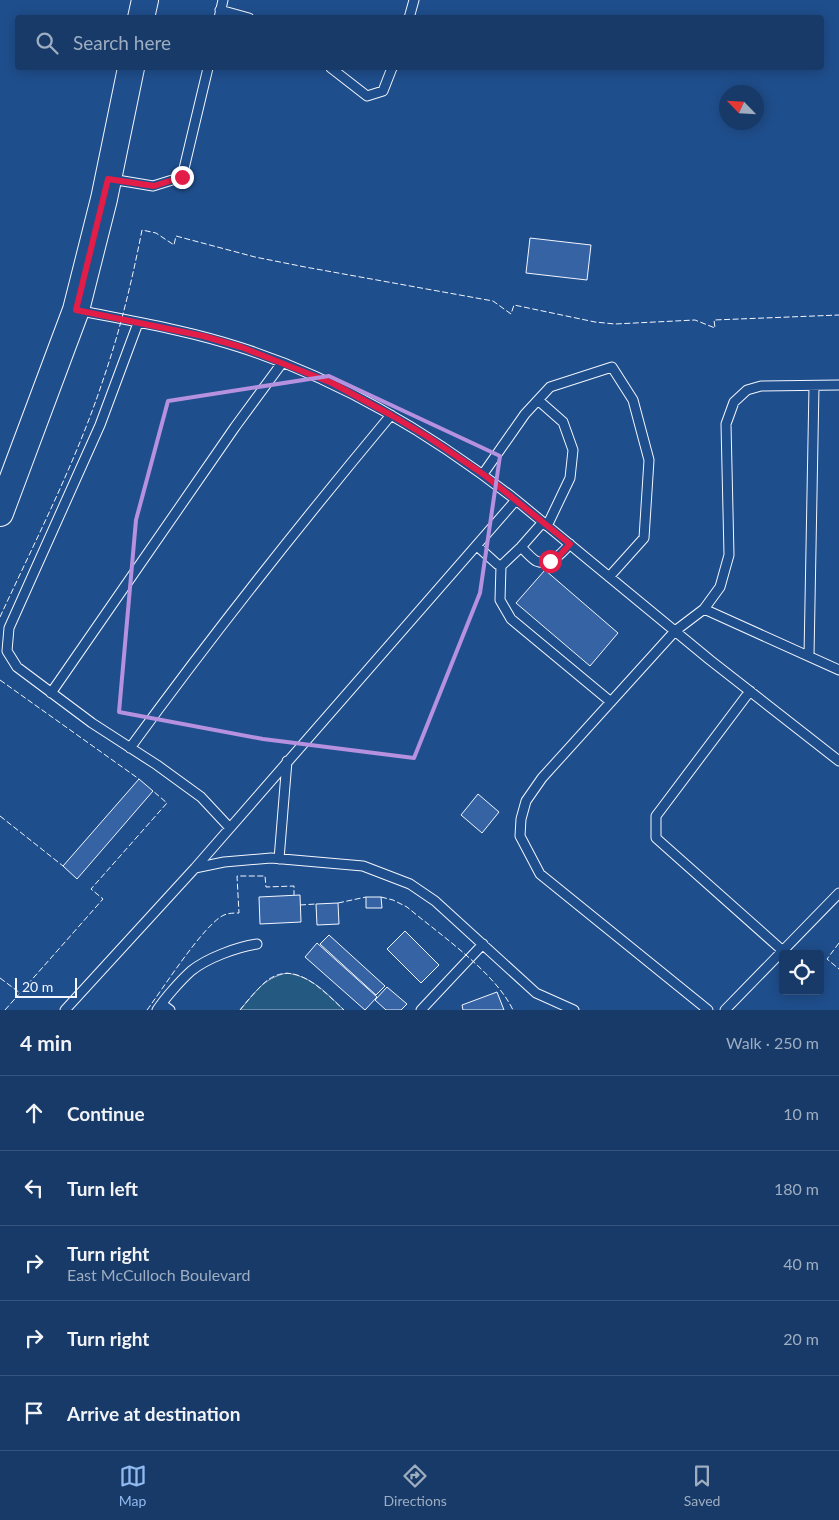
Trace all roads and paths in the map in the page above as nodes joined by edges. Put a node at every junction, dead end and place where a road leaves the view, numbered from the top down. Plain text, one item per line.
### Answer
1 (145, 0) edge
2 (223, 0) edge
3 (414, 0) edge
4 (219, 14) edge
5 (142, 15) edge
6 (410, 15) edge
7 (131, 70) edge
8 (208, 70) edge
9 (334, 70) edge
10 (391, 70) edge
11 (108, 179) junction
12 (76, 310) junction
13 (138, 323) junction
14 (282, 363) junction
15 (839, 385) edge
16 (814, 386) junction
17 (538, 400) junction
18 (391, 415) junction
19 (483, 474) junction
20 (516, 500) junction
21 (0, 513) edge
22 (545, 524) junction
23 (570, 544) junction
24 (477, 546) junction
25 (521, 547) junction
26 (501, 566) junction
27 (609, 577) junction
28 (704, 609) junction
29 (675, 631) junction
30 (809, 656) junction
31 (839, 670) edge
32 (750, 690) junction
33 (51, 692) junction
34 (611, 702) junction
35 (130, 748) junction
36 (287, 761) junction
37 (839, 761) edge
38 (229, 827) junction
39 (279, 859) junction
40 (195, 868) junction
41 (839, 892) edge
42 (257, 944) dead end
43 (483, 944) junction
44 (781, 950) edge
45 (785, 950) edge
46 (779, 956) edge
47 (159, 1007) edge
48 (65, 1010) edge
49 (170, 1010) edge
50 (421, 1010) edge
51 (574, 1010) edge
52 (708, 1010) edge
53 (725, 1010) edge

1 - 5 street
2 - 4 lane
3 - 6 lane
7 - 11 street
8 - 11 lane
9 - 10 lane
11 - 12 street
12 - 13 lane
12 - 21 street
13 - 14 lane
13 - 33 lane
14 - 18 lane
14 - 33 lane
15 - 16 lane
16 - 28 lane
16 - 30 lane
17 - 19 lane
17 - 22 lane
17 - 27 lane
18 - 19 lane
18 - 35 lane
19 - 20 lane
20 - 22 lane
20 - 24 lane
22 - 23 lane
22 - 25 lane
23 - 25 lane
23 - 27 lane
24 - 26 lane
24 - 36 lane
25 - 26 lane
26 - 34 lane
27 - 29 lane
28 - 29 lane
28 - 30 lane
29 - 32 lane
29 - 34 lane
30 - 31 lane
32 - 37 lane
32 - 44 lane
33 - 35 lane
34 - 52 lane
35 - 38 lane
36 - 38 lane
36 - 39 lane
38 - 40 lane
39 - 40 lane
39 - 43 lane
40 - 48 lane
41 - 45 lane
42 - 47 lane
43 - 50 lane
43 - 51 lane
46 - 53 lane
47 - 49 lane

